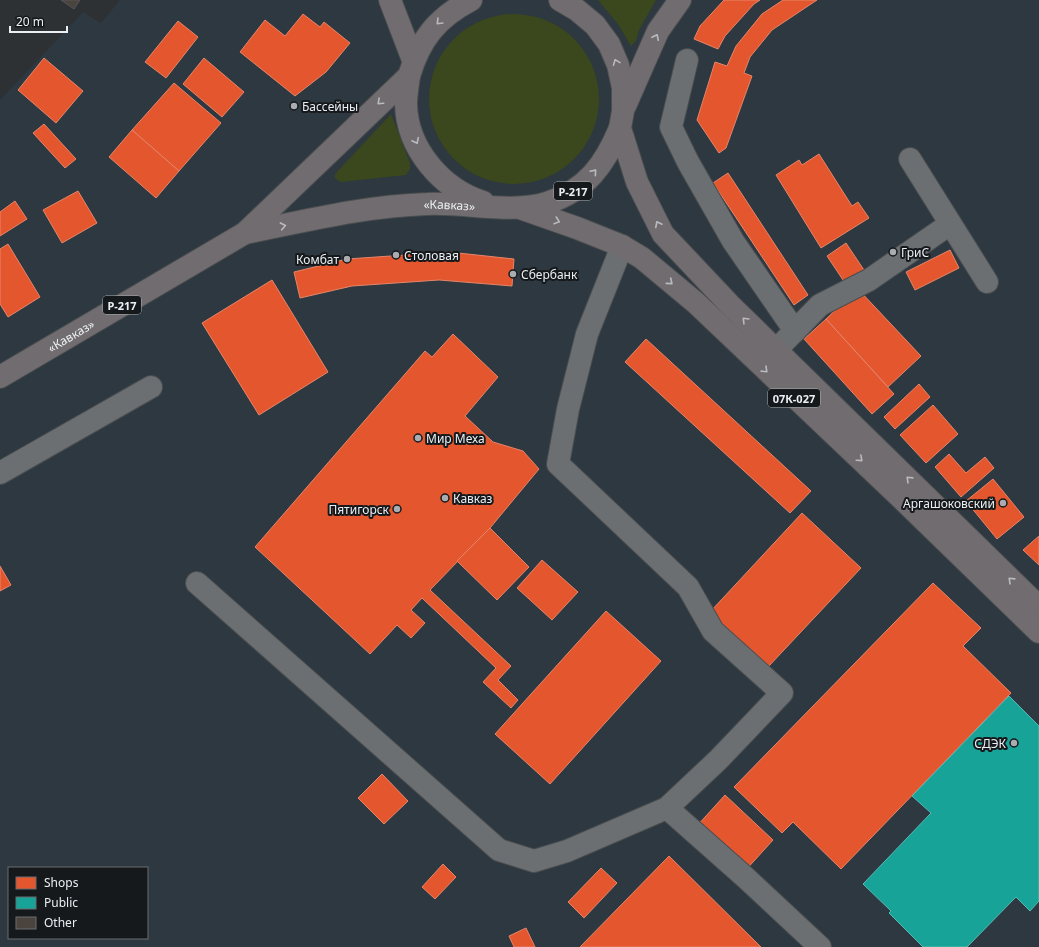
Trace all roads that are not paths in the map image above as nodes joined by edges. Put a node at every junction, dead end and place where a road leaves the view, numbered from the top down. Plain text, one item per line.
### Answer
1 (390, 0) edge
2 (471, 0) edge
3 (560, 0) edge
4 (680, 0) edge
5 (687, 60) dead end
6 (411, 68) junction
7 (621, 119) junction
8 (910, 159) dead end
9 (495, 206) junction
10 (520, 208) junction
11 (950, 224) junction
12 (245, 233) junction
13 (622, 246) junction
14 (987, 282) dead end
15 (795, 330) junction
16 (776, 350) junction
17 (0, 377) edge
18 (151, 387) dead end
19 (0, 473) edge
20 (197, 583) dead end
21 (1039, 607) edge
22 (1039, 632) edge
23 (667, 808) junction
24 (820, 947) edge

1 - 6 main road
2 -> 6 main road, «Кавказ» / Р-217
7 -> 3 main road
7 -> 4 main road, «Кавказ» / Р-217
5 - 15 lane
6 -> 9 main road
6 -> 12 main road, «Кавказ» / Р-217
10 -> 7 main road, «Кавказ» / Р-217
16 -> 7 main road, 07К-027
8 - 11 lane
9 - 10 main road, «Кавказ» / Р-217
12 -> 9 main road, «Кавказ» / Р-217
10 -> 13 main road, 07К-027
11 - 14 lane
11 - 15 lane
12 - 17 main road, «Кавказ» / Р-217
13 -> 22 main road, 07К-027
13 - 23 lane
15 - 16 lane
21 -> 16 main road, 07К-027
18 - 19 lane
20 - 23 lane
23 - 24 lane

